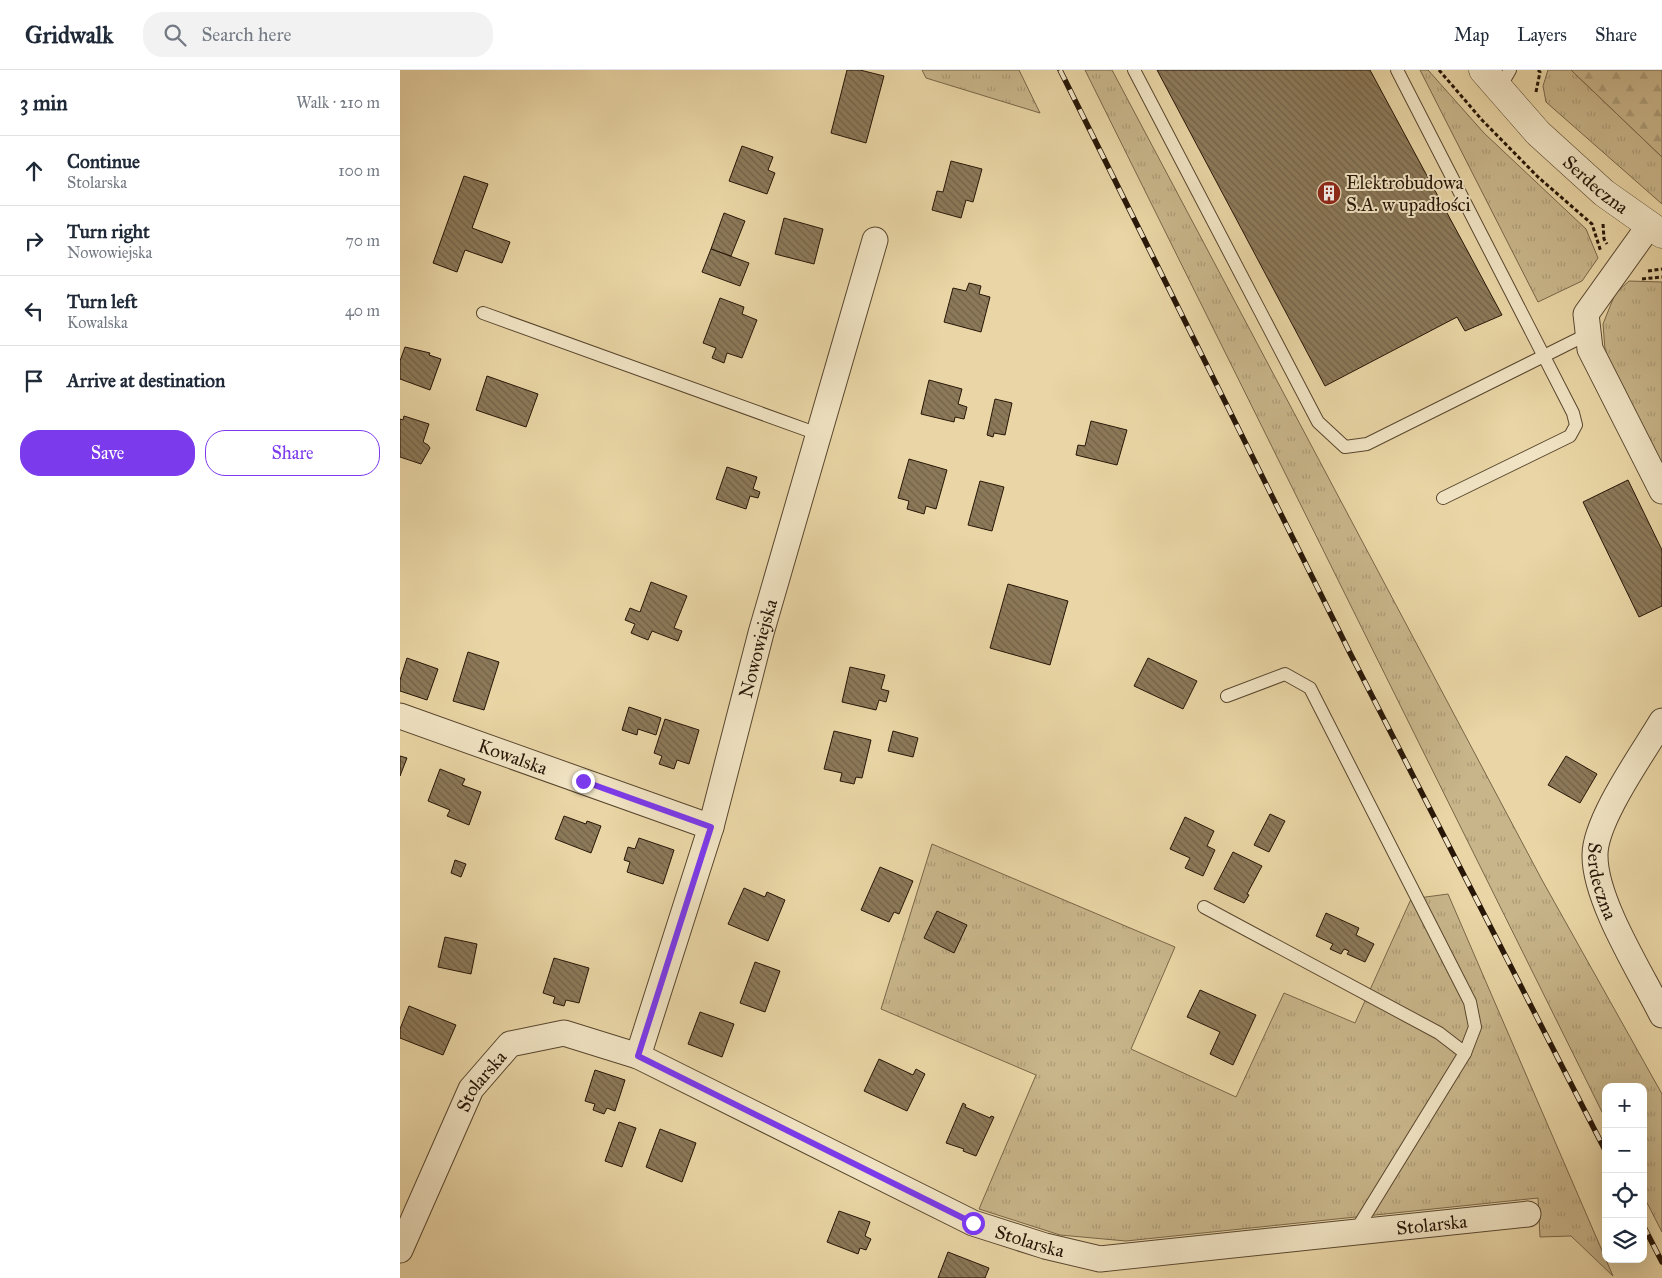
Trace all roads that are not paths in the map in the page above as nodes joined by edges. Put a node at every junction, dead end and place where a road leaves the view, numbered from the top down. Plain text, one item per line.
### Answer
1 (1134, 70) edge
2 (1397, 70) edge
3 (1497, 76) edge
4 (1655, 230) edge
5 (874, 240) dead end
6 (483, 313) dead end
7 (1588, 334) junction
8 (1543, 356) junction
9 (818, 434) junction
10 (1662, 492) edge
11 (1443, 498) dead end
12 (1227, 696) dead end
13 (400, 716) edge
14 (1662, 721) edge
15 (711, 827) junction
16 (1204, 907) dead end
17 (1662, 1015) edge
18 (1465, 1053) junction
19 (638, 1056) junction
20 (1528, 1214) dead end
21 (1355, 1232) junction
22 (400, 1250) edge

1 - 8 lane
2 - 8 lane
3 - 4 street, Serdeczna
4 - 7 street, Serdeczna
5 - 9 street, Nowowiejska
6 - 9 lane
7 - 8 lane
7 - 10 street, Serdeczna
8 - 11 lane
9 - 15 street, Nowowiejska
12 - 18 lane
13 - 15 street, Kowalska
14 - 17 street, Serdeczna
15 - 19 street, Nowowiejska
16 - 18 lane
18 - 21 lane
19 - 21 street, Stolarska
19 - 22 street, Stolarska
20 - 21 street, Stolarska

